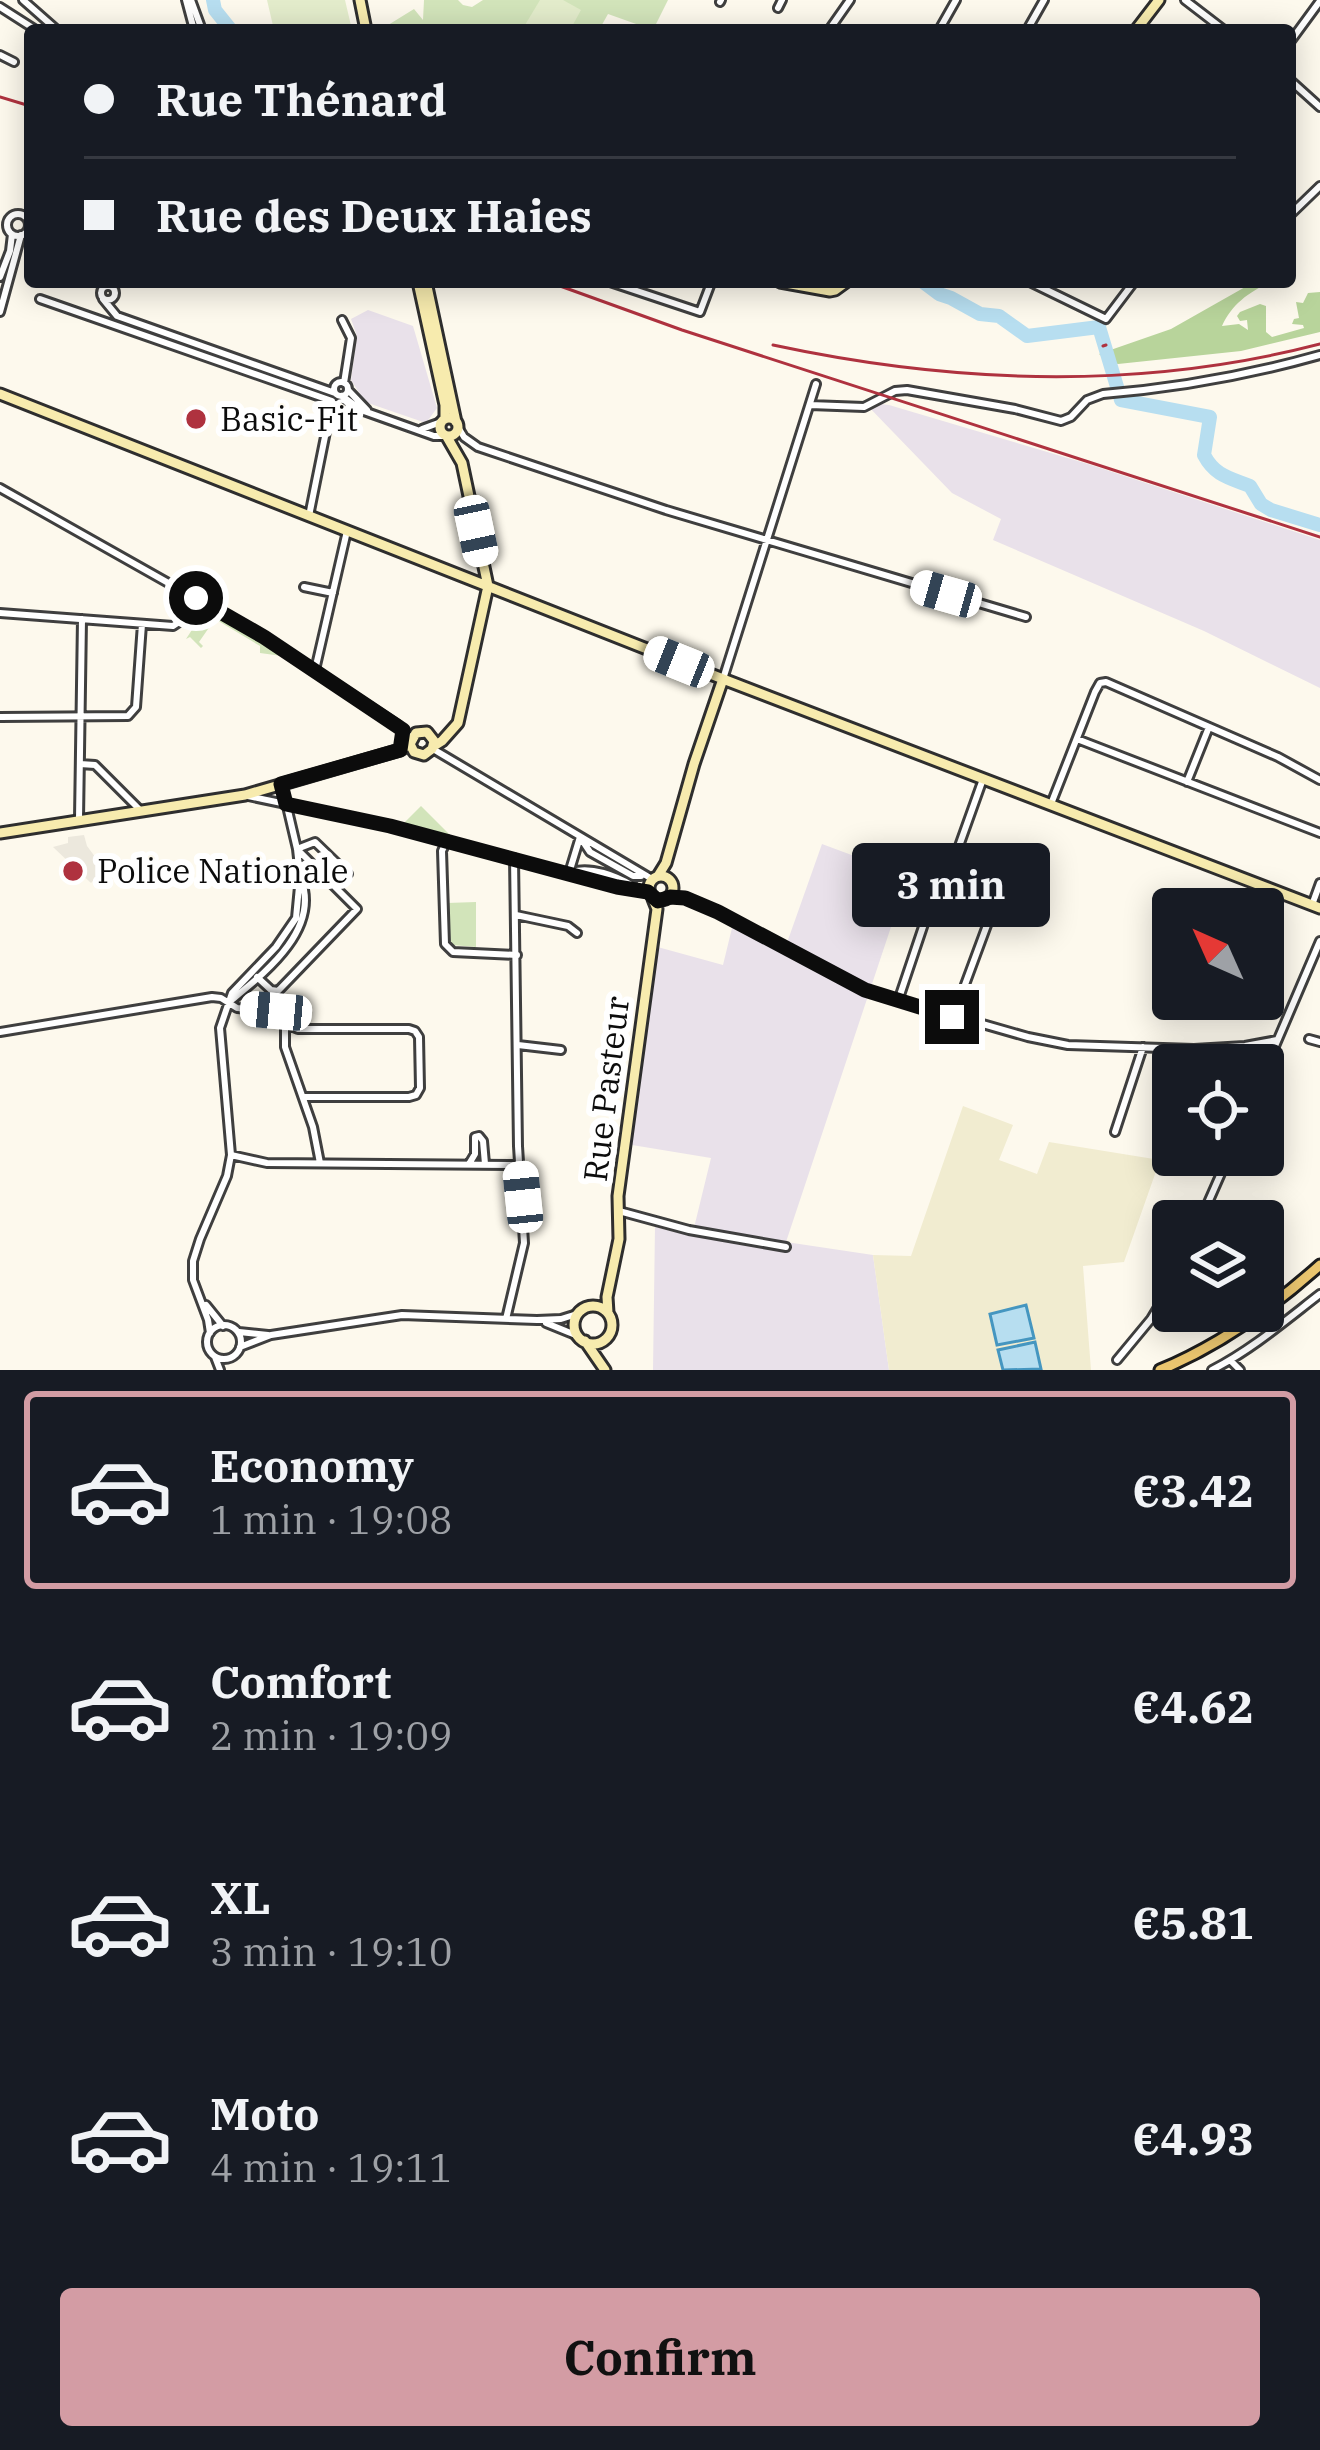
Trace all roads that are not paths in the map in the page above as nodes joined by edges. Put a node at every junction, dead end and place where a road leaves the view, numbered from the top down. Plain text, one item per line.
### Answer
1 (23, 0) edge
2 (1160, 0) edge
3 (1184, 0) edge
4 (1320, 1) edge
5 (0, 7) edge
6 (1208, 19) junction
7 (27, 24) edge
8 (50, 24) edge
9 (1141, 24) edge
10 (1204, 24) edge
11 (1215, 24) edge
12 (1296, 35) edge
13 (0, 55) edge
14 (14, 62) dead end
15 (1296, 87) edge
16 (1320, 106) edge
17 (1320, 186) edge
18 (1296, 209) edge
19 (3, 222) edge
20 (24, 226) edge
21 (14, 234) junction
22 (0, 277) edge
23 (106, 288) edge
24 (423, 288) edge
25 (628, 288) edge
26 (708, 288) edge
27 (816, 288) edge
28 (836, 288) edge
29 (1042, 288) edge
30 (1053, 288) edge
31 (1129, 288) edge
32 (1050, 292) junction
33 (40, 298) dead end
34 (0, 313) edge
35 (128, 319) junction
36 (342, 320) dead end
37 (1320, 355) edge
38 (816, 385) dead end
39 (339, 392) junction
40 (0, 394) edge
41 (810, 405) junction
42 (450, 428) junction
43 (420, 429) junction
44 (478, 447) junction
45 (462, 460) junction
46 (0, 488) edge
47 (309, 516) junction
48 (347, 531) junction
49 (768, 542) junction
50 (488, 586) junction
51 (304, 587) dead end
52 (333, 593) junction
53 (196, 598) junction
54 (0, 613) edge
55 (1026, 617) dead end
56 (82, 619) junction
57 (142, 624) junction
58 (315, 670) junction
59 (723, 680) junction
60 (0, 717) edge
61 (79, 717) junction
62 (1209, 728) junction
63 (451, 731) junction
64 (408, 739) junction
65 (1077, 740) junction
66 (432, 744) junction
67 (453, 760) junction
68 (79, 764) junction
69 (983, 778) junction
70 (1320, 780) edge
71 (1187, 782) junction
72 (281, 784) junction
73 (245, 795) junction
74 (286, 804) junction
75 (1052, 804) junction
76 (148, 813) junction
77 (79, 820) junction
78 (0, 833) edge
79 (1320, 833) edge
80 (580, 837) junction
81 (447, 841) junction
82 (297, 849) junction
83 (514, 858) junction
84 (569, 873) junction
85 (300, 876) junction
86 (1003, 882) dead end
87 (1320, 883) edge
88 (335, 887) junction
89 (657, 889) junction
90 (1316, 907) edge
91 (516, 915) junction
92 (577, 933) dead end
93 (1320, 941) edge
94 (517, 956) junction
95 (256, 977) junction
96 (898, 1001) junction
97 (229, 1002) junction
98 (952, 1017) junction
99 (285, 1024) junction
100 (0, 1032) edge
101 (1310, 1039) dead end
102 (1277, 1040) junction
103 (1320, 1042) edge
104 (1275, 1044) edge
105 (518, 1045) junction
106 (1143, 1048) junction
107 (561, 1050) dead end
108 (304, 1097) junction
109 (1115, 1132) dead end
110 (231, 1155) junction
111 (320, 1163) junction
112 (470, 1164) junction
113 (485, 1164) junction
114 (519, 1165) junction
115 (619, 1211) junction
116 (786, 1247) dead end
117 (1320, 1263) edge
118 (611, 1276) junction
119 (1320, 1294) edge
120 (201, 1298) junction
121 (590, 1306) junction
122 (608, 1313) junction
123 (577, 1314) junction
124 (1152, 1317) edge
125 (506, 1319) junction
126 (537, 1321) junction
127 (223, 1326) junction
128 (237, 1332) junction
129 (210, 1333) junction
130 (271, 1335) junction
131 (581, 1338) junction
132 (605, 1339) junction
133 (240, 1347) junction
134 (215, 1357) junction
135 (232, 1357) junction
136 (1117, 1360) dead end
137 (1231, 1360) junction
138 (224, 1370) edge
139 (605, 1370) edge
140 (1160, 1370) edge
141 (1212, 1370) edge
142 (1240, 1370) edge

1 - 8 street
2 - 9 street
3 - 6 street
4 - 12 street
5 - 7 street
6 - 10 street
6 - 11 street
13 - 14 street
15 - 16 street
17 - 18 street
19 - 21 street
20 - 21 street
21 - 22 street
21 - 34 street
23 - 35 street
23 - 35 street
24 - 42 street
25 - 26 street
27 - 28 street
29 - 32 street
30 - 32 street
31 - 32 street
33 - 39 street
35 - 39 street
36 - 39 street
37 - 41 street
38 - 41 street
39 - 43 street
39 - 47 street
40 - 47 street
41 - 49 street
42 - 43 street
42 - 43 street
42 - 44 street
42 - 45 street
44 - 45 street
44 - 49 street
45 - 50 street
46 - 53 street
47 - 48 street
48 - 50 street
48 - 52 street
49 - 55 street
49 - 59 street
50 - 59 street
50 - 63 street
51 - 52 street
52 - 58 street
53 - 57 street
53 - 58 street
54 - 56 street
56 - 57 street
56 - 61 street
57 - 61 street
58 - 64 street
59 - 69 street
59 - 89 street, Rue Pasteur
60 - 61 street
61 - 68 street
62 - 65 street
62 - 70 street
62 - 71 street
63 - 66 street
63 - 67 street
64 - 66 street
64 - 66 street
64 - 72 street
65 - 71 street
65 - 75 street
66 - 67 street
67 - 80 street
68 - 76 street
68 - 77 street
69 - 75 street
69 - 96 street
71 - 79 street
72 - 73 street
72 - 74 street
73 - 74 street
73 - 76 street
74 - 81 street
74 - 82 street
75 - 90 street
76 - 77 street
77 - 78 street
80 - 84 street
80 - 89 street
81 - 83 street
81 - 94 street
82 - 85 street
82 - 88 street
82 - 88 street
83 - 84 street
83 - 91 street
84 - 89 street
85 - 95 street
85 - 97 street
86 - 98 street
87 - 90 street
88 - 95 street
89 - 96 street
89 - 115 street, Rue Pasteur
91 - 92 street
91 - 94 street
93 - 102 street
94 - 105 street
95 - 97 street
96 - 98 street
97 - 99 street
97 - 100 street
97 - 110 street
98 - 106 street
99 - 108 street
99 - 108 street
101 - 103 street
102 - 104 street
102 - 106 street
105 - 107 street
105 - 114 street
106 - 109 street
108 - 111 street
110 - 111 street
110 - 120 street
111 - 112 street
112 - 113 street
112 - 113 street
113 - 114 street
114 - 125 street
115 - 116 street
115 - 118 street, Rue Pasteur
117 - 140 main road
118 - 121 street, Rue Pasteur
118 - 122 street, Rue Pasteur
119 - 137 street
120 - 127 street
120 - 129 street
121 - 122 street
121 - 123 street
122 - 132 street
123 - 126 street
123 - 131 street
124 - 136 street
125 - 126 street
125 - 130 street
126 - 131 street
127 - 128 street
127 - 129 street
128 - 130 street
128 - 133 street
129 - 134 street
130 - 133 street
131 - 132 street
131 - 139 street
132 - 139 street
133 - 135 street
134 - 135 street
134 - 138 street
135 - 138 street
137 - 141 street
137 - 142 street

